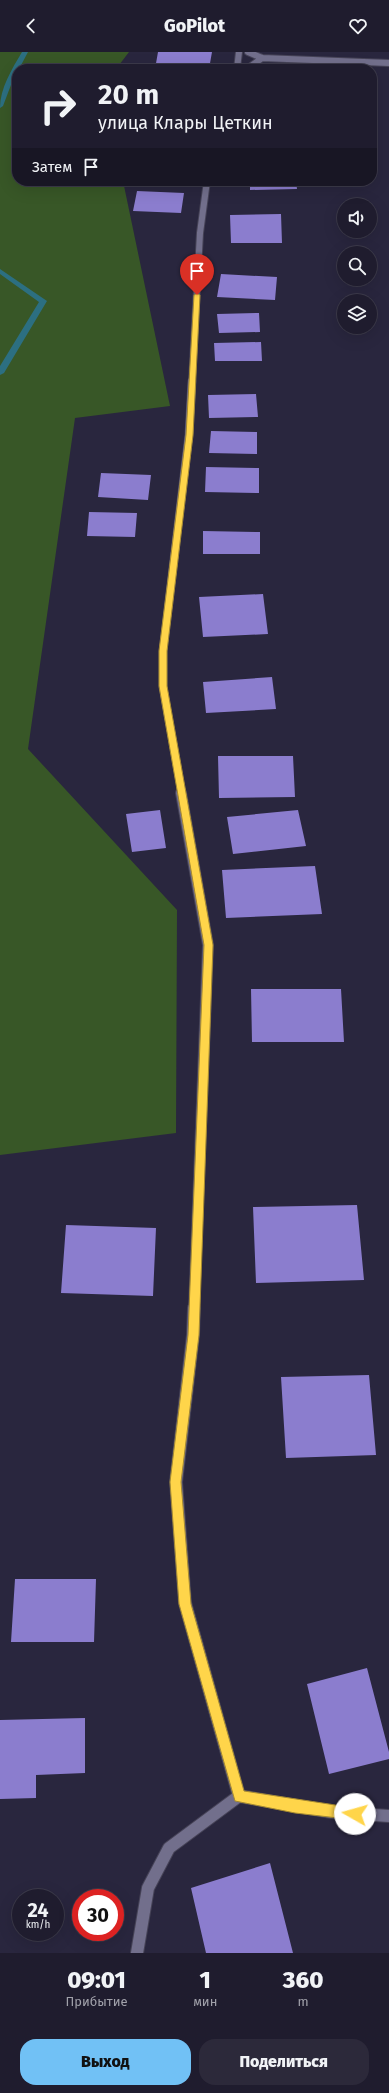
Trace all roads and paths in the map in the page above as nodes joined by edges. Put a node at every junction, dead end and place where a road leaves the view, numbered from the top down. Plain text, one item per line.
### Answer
1 (239, 52) edge
2 (248, 52) edge
3 (262, 58) junction
4 (389, 63) edge
5 (238, 64) edge
6 (254, 64) edge
7 (206, 186) edge
8 (239, 1796) junction
9 (389, 1816) edge
10 (138, 1953) edge

1 - 5 street
2 - 3 street
3 - 4 street
3 - 6 street
7 - 8 street
8 - 9 street
8 - 10 street

